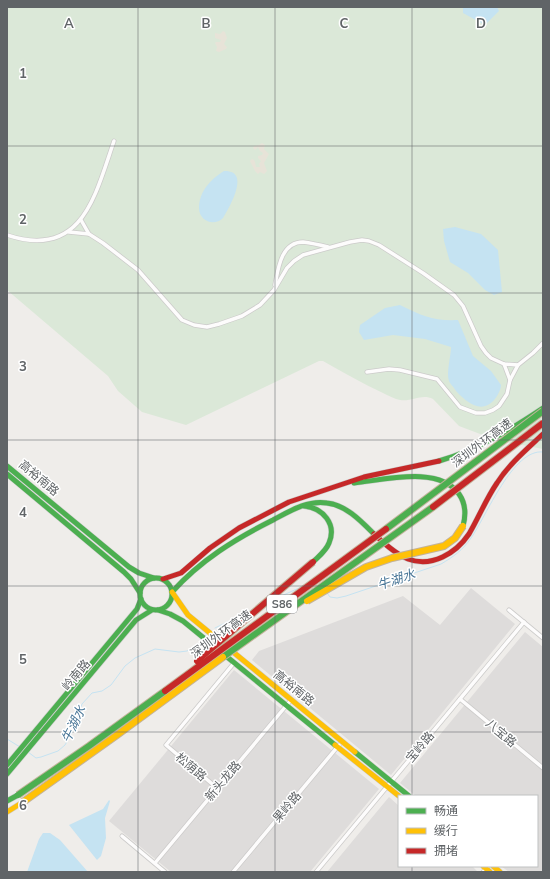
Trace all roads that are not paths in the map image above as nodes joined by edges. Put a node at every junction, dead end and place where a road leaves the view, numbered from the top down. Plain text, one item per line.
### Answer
1 (114, 141) dead end
2 (81, 220) junction
3 (69, 232) junction
4 (89, 234) junction
5 (7, 235) edge
6 (331, 247) junction
7 (274, 290) junction
8 (543, 343) edge
9 (504, 364) junction
10 (518, 365) junction
11 (367, 372) dead end
12 (510, 380) junction
13 (543, 409) edge
14 (543, 423) edge
15 (543, 434) edge
16 (7, 466) edge
17 (7, 474) edge
18 (341, 485) junction
19 (298, 507) junction
20 (154, 578) junction
21 (163, 579) junction
22 (172, 592) junction
23 (140, 596) junction
24 (155, 610) junction
25 (509, 610) dead end
26 (524, 622) junction
27 (270, 623) junction
28 (543, 638) edge
29 (234, 663) junction
30 (160, 692) junction
31 (460, 699) junction
32 (291, 700) junction
33 (286, 705) junction
34 (30, 741) junction
35 (342, 741) junction
36 (337, 747) junction
37 (18, 756) junction
38 (7, 765) edge
39 (543, 768) edge
40 (7, 774) edge
41 (389, 784) junction
42 (217, 788) junction
43 (398, 795) edge
44 (407, 795) edge
45 (7, 801) edge
46 (7, 812) edge
47 (122, 836) dead end
48 (155, 863) junction
49 (165, 872) edge
50 (233, 872) edge
51 (316, 872) edge

1 - 2 street
2 - 3 street
2 - 4 street
3 - 4 street
3 - 5 street
4 - 7 street
6 - 7 street
6 - 7 street
6 - 9 street
8 - 10 street
9 - 10 street
9 - 12 street
10 - 12 street
11 - 12 street
13 - 18 main road
13 - 30 main road, 深圳外环高速 / S86, bridge
14 - 27 main road, 深圳外环高速 / S86, bridge
15 - 19 main road
16 - 20 main road, 高裕南路
17 - 23 main road, 高裕南路
18 - 21 main road
18 - 27 main road, bridge
19 - 22 main road
19 - 30 main road, bridge
20 - 21 main road
20 - 23 main road
21 - 22 main road
22 - 24 main road
22 - 32 main road, 高裕南路
23 - 24 main road
23 - 34 main road, 岭南路
24 - 29 main road, 高裕南路
24 - 34 main road, 岭南路
25 - 26 street
26 - 28 street
26 - 31 street, 宝岭路
27 - 46 main road, 深圳外环高速 / S86, bridge
29 - 33 main road, 高裕南路
29 - 42 street, 松荫路
30 - 45 main road, 深圳外环高速 / S86, bridge
31 - 39 street, 八宝路
31 - 41 street, 宝岭路
32 - 33 street, 新头龙路
32 - 35 main road, 高裕南路
33 - 36 main road, 高裕南路
33 - 42 street, 新头龙路
34 - 37 main road, 岭南路
35 - 36 street, 果岭路
35 - 41 main road, 高裕南路
36 - 41 main road, 高裕南路
36 - 50 street, 果岭路
37 - 38 main road
37 - 40 main road
41 - 43 main road, 高裕南路
41 - 44 main road, 高裕南路
41 - 51 street, 宝岭路
42 - 48 street, 新头龙路
47 - 48 street
48 - 49 street

